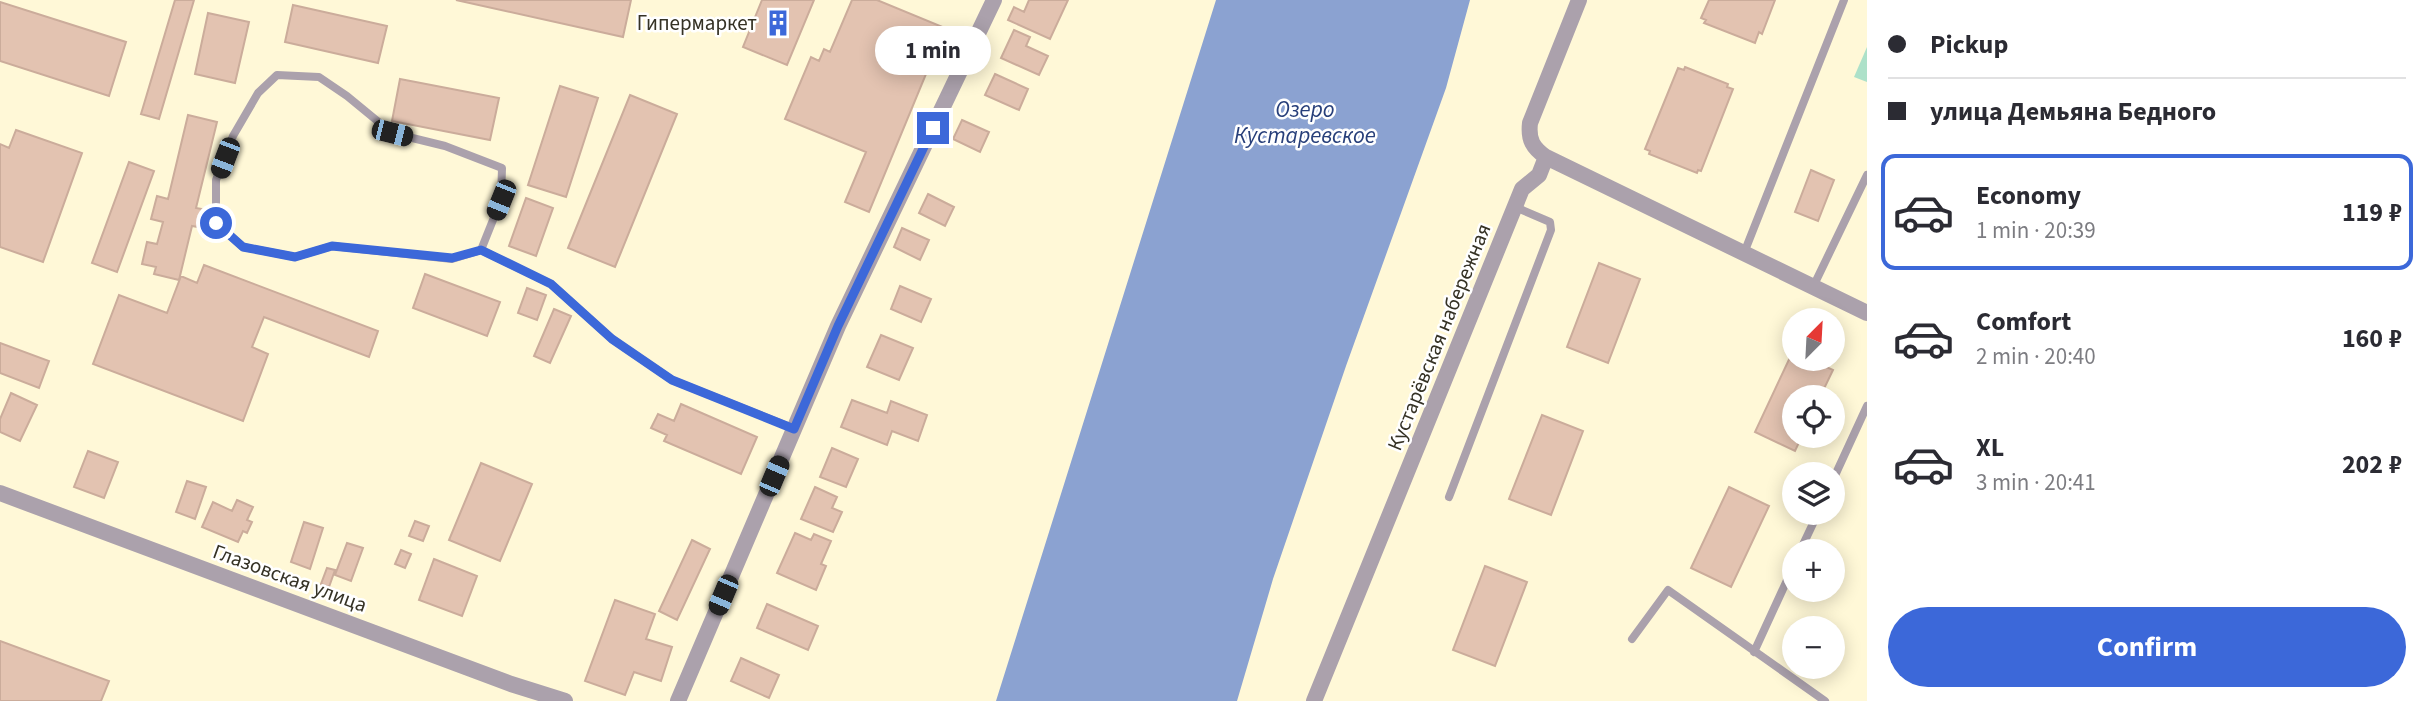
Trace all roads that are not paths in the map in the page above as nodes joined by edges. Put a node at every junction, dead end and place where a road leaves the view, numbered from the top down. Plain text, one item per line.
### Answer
1 (994, 0) edge
2 (1579, 0) edge
3 (1844, 0) edge
4 (1546, 157) junction
5 (1867, 175) edge
6 (1515, 207) junction
7 (481, 250) junction
8 (1744, 253) junction
9 (1813, 287) junction
10 (1867, 313) edge
11 (1867, 406) edge
12 (794, 429) junction
13 (1841, 462) edge
14 (0, 493) edge
15 (1449, 497) dead end
16 (1782, 591) edge
17 (1632, 639) dead end
18 (1754, 652) junction
19 (565, 701) edge
20 (678, 701) edge
21 (1314, 701) edge
22 (1823, 701) edge

1 - 12 street
2 - 4 street
3 - 8 lane
4 - 6 street, Кустарёвская набережная
4 - 8 street
5 - 9 lane
6 - 15 lane
6 - 21 street, Кустарёвская набережная
7 - 7 lane
7 - 12 lane
8 - 9 street
9 - 10 street
11 - 13 lane
12 - 20 street
14 - 19 street, Глазовская улица
16 - 18 lane
17 - 18 lane
18 - 22 lane

